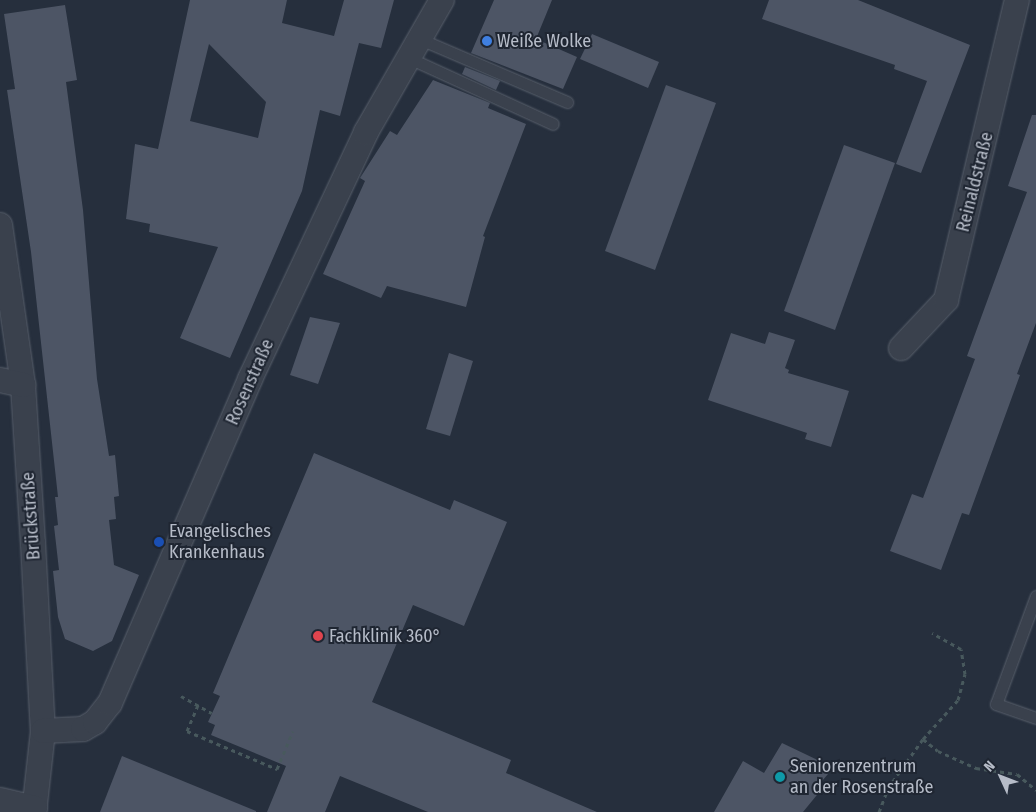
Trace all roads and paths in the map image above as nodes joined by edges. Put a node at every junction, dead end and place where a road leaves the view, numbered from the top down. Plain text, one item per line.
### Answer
1 (442, 0) edge
2 (1017, 0) edge
3 (414, 49) junction
4 (567, 102) dead end
5 (553, 124) dead end
6 (0, 225) edge
7 (900, 348) dead end
8 (0, 380) edge
9 (23, 385) junction
10 (1036, 596) edge
11 (932, 633) dead end
12 (181, 696) dead end
13 (198, 705) junction
14 (212, 714) dead end
15 (1036, 718) edge
16 (42, 731) junction
17 (292, 732) dead end
18 (923, 739) junction
19 (1036, 790) edge
20 (0, 800) edge
21 (35, 810) edge
22 (879, 812) edge

1 - 3 street, Rosenstraße
2 - 7 street, Reinaldstraße
3 - 4 lane
3 - 5 lane
3 - 16 street, Rosenstraße
6 - 9 street, Brückstraße
8 - 9 street
9 - 16 street, Brückstraße
10 - 15 lane
11 - 18 path
12 - 13 path
13 - 14 path
13 - 17 path
16 - 21 street, Brückstraße
18 - 19 path
18 - 22 path
20 - 21 street

